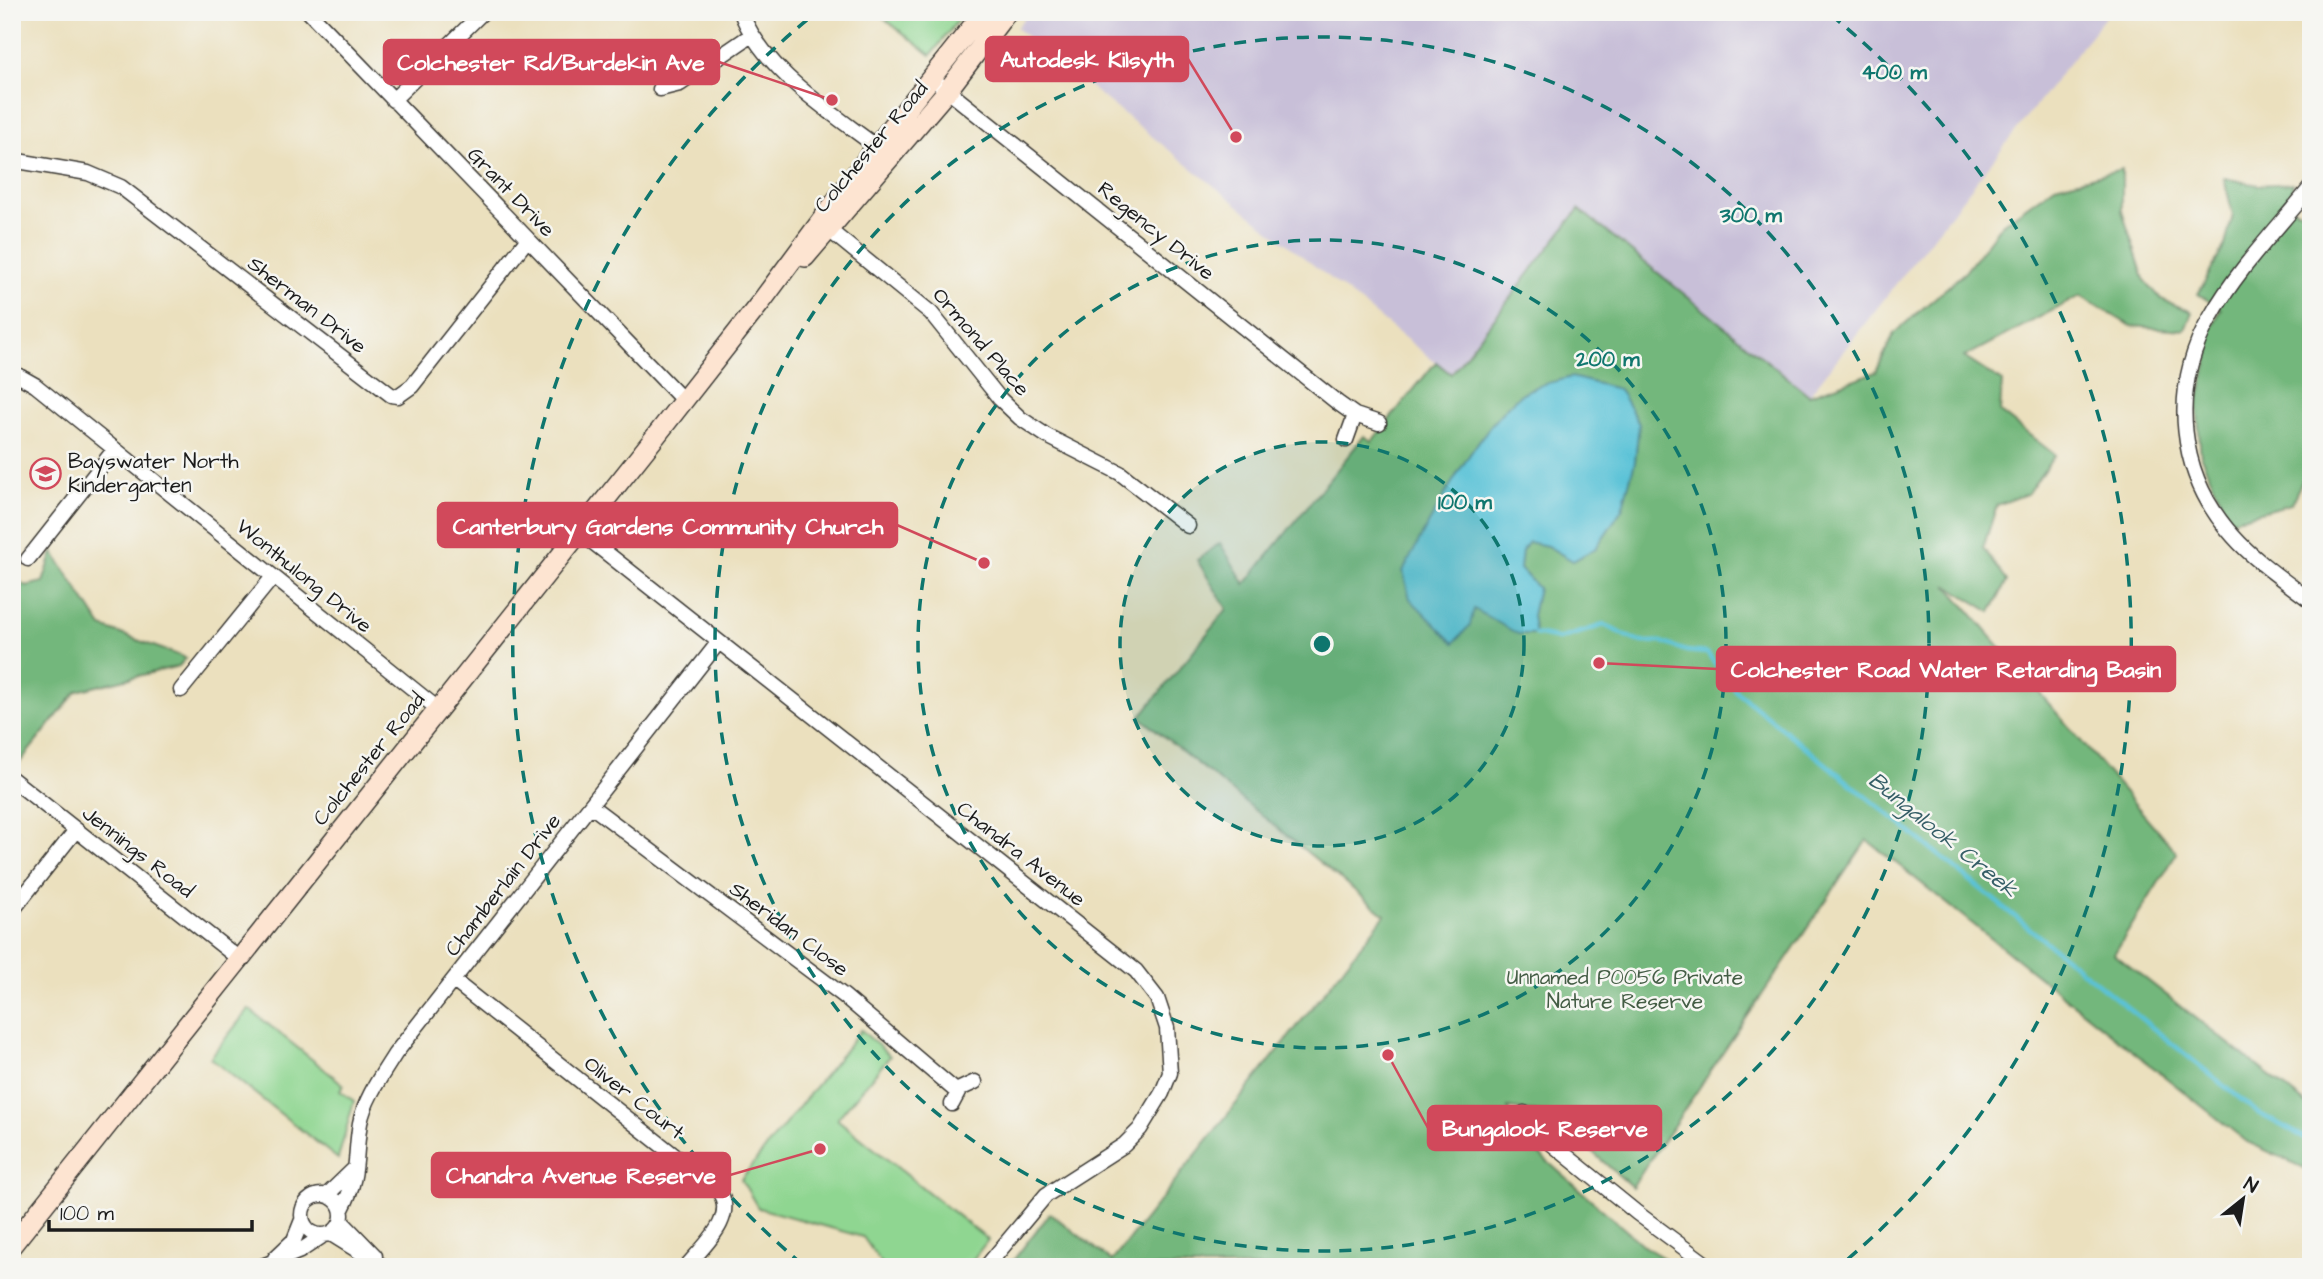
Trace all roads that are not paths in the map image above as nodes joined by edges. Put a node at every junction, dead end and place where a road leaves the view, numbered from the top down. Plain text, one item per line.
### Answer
1 (309, 12) edge
2 (483, 12) edge
3 (741, 12) edge
4 (985, 12) edge
5 (1007, 12) edge
6 (750, 36) junction
7 (940, 85) junction
8 (660, 89) dead end
9 (393, 100) junction
10 (884, 153) junction
11 (12, 160) edge
12 (2311, 187) edge
13 (825, 226) junction
14 (527, 240) junction
15 (12, 372) edge
16 (683, 400) junction
17 (1355, 415) junction
18 (1379, 423) dead end
19 (1346, 440) dead end
20 (114, 450) junction
21 (1188, 526) dead end
22 (580, 532) junction
23 (28, 559) dead end
24 (272, 578) junction
25 (2311, 601) edge
26 (718, 643) junction
27 (181, 690) dead end
28 (438, 709) junction
29 (12, 779) edge
30 (591, 806) junction
31 (76, 830) junction
32 (12, 911) edge
33 (238, 958) junction
34 (454, 981) junction
35 (975, 1082) dead end
36 (1524, 1113) dead end
37 (355, 1168) junction
38 (327, 1195) junction
39 (342, 1215) junction
40 (302, 1220) junction
41 (326, 1236) junction
42 (12, 1245) edge
43 (265, 1264) edge
44 (384, 1267) edge
45 (686, 1267) edge
46 (986, 1267) edge
47 (1710, 1267) edge

1 - 9 street, Grant Drive
2 - 9 street
3 - 6 street
4 - 7 main road, Colchester Road
5 - 7 main road, Colchester Road
6 - 8 street
6 - 10 street
7 - 10 main road, Colchester Road
7 - 17 street, Regency Drive
9 - 14 street, Grant Drive
10 - 13 main road, Colchester Road
11 - 14 street, Sherman Drive
12 - 25 street
13 - 16 main road, Colchester Road
13 - 21 street, Ormond Place
14 - 16 street, Grant Drive
15 - 20 street, Wonthulong Drive
16 - 22 main road, Colchester Road
17 - 18 street, Regency Drive
17 - 19 street
20 - 23 street
20 - 24 street, Wonthulong Drive
22 - 26 street, Chandra Avenue
22 - 28 main road, Colchester Road
24 - 27 street
24 - 28 street, Wonthulong Drive
26 - 30 street, Chamberlain Drive
26 - 46 street, Chandra Avenue
28 - 33 main road, Colchester Road
29 - 31 street, Jennings Road
30 - 34 street, Chamberlain Drive
30 - 35 street, Sheridan Close
31 - 32 street
31 - 33 street, Jennings Road
33 - 42 main road, Colchester Road
34 - 37 street, Chamberlain Drive
34 - 45 street, Oliver Court
36 - 47 street
37 - 38 street
37 - 39 street, Chamberlain Drive
38 - 39 street
38 - 40 street
39 - 41 street
39 - 44 street
40 - 41 street
40 - 43 street
41 - 43 street
41 - 44 street

